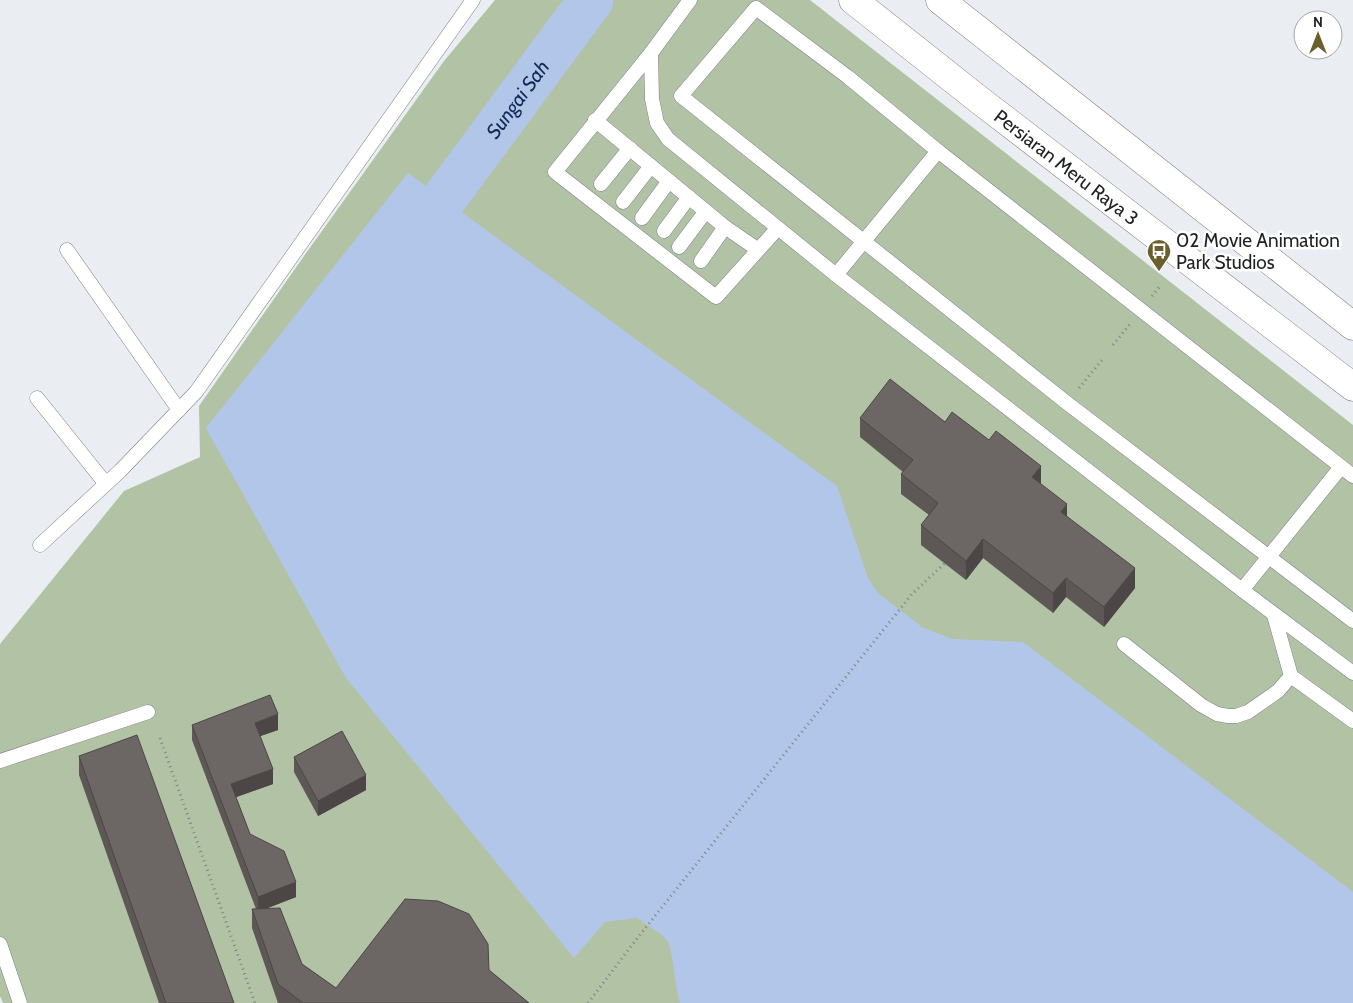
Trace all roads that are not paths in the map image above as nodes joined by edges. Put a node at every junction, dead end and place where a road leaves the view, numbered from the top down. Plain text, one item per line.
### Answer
1 (473, 0) edge
2 (690, 0) edge
3 (853, 0) edge
4 (940, 0) edge
5 (651, 54) junction
6 (595, 120) junction
7 (630, 148) junction
8 (938, 151) junction
9 (651, 166) junction
10 (669, 181) junction
11 (601, 184) dead end
12 (689, 197) junction
13 (623, 202) dead end
14 (706, 211) junction
15 (642, 218) dead end
16 (725, 227) junction
17 (777, 229) junction
18 (664, 231) dead end
19 (863, 242) junction
20 (679, 247) dead end
21 (67, 250) dead end
22 (756, 250) junction
23 (701, 260) dead end
24 (836, 275) junction
25 (1353, 326) edge
26 (1353, 387) edge
27 (37, 398) dead end
28 (179, 410) junction
29 (1341, 467) junction
30 (1353, 476) edge
31 (106, 484) junction
32 (40, 545) dead end
33 (1268, 558) junction
34 (1242, 590) junction
35 (1274, 615) junction
36 (1353, 621) edge
37 (1124, 644) dead end
38 (1353, 673) edge
39 (1291, 676) junction
40 (148, 712) dead end
41 (1353, 721) edge
42 (0, 761) edge
43 (0, 944) edge
44 (20, 1003) edge

1 - 28 lane
2 - 5 lane
3 - 26 street, Persiaran Meru Raya 3
4 - 25 street
5 - 6 lane
5 - 17 lane
6 - 7 lane
6 - 22 lane
7 - 9 lane
7 - 11 lane
8 - 19 lane
8 - 19 lane
8 - 29 lane
9 - 10 lane
9 - 13 lane
10 - 12 lane
10 - 15 lane
12 - 14 lane
12 - 18 lane
14 - 16 lane
14 - 20 lane
16 - 22 lane
16 - 23 lane
17 - 22 lane
17 - 24 lane
19 - 24 lane
19 - 33 lane
21 - 28 lane
24 - 34 lane
27 - 31 lane
28 - 31 lane
29 - 30 lane
29 - 33 lane
31 - 32 lane
33 - 34 lane
33 - 36 lane
34 - 35 lane
35 - 38 lane
35 - 39 lane
37 - 39 lane
39 - 41 lane
40 - 42 lane
43 - 44 lane

